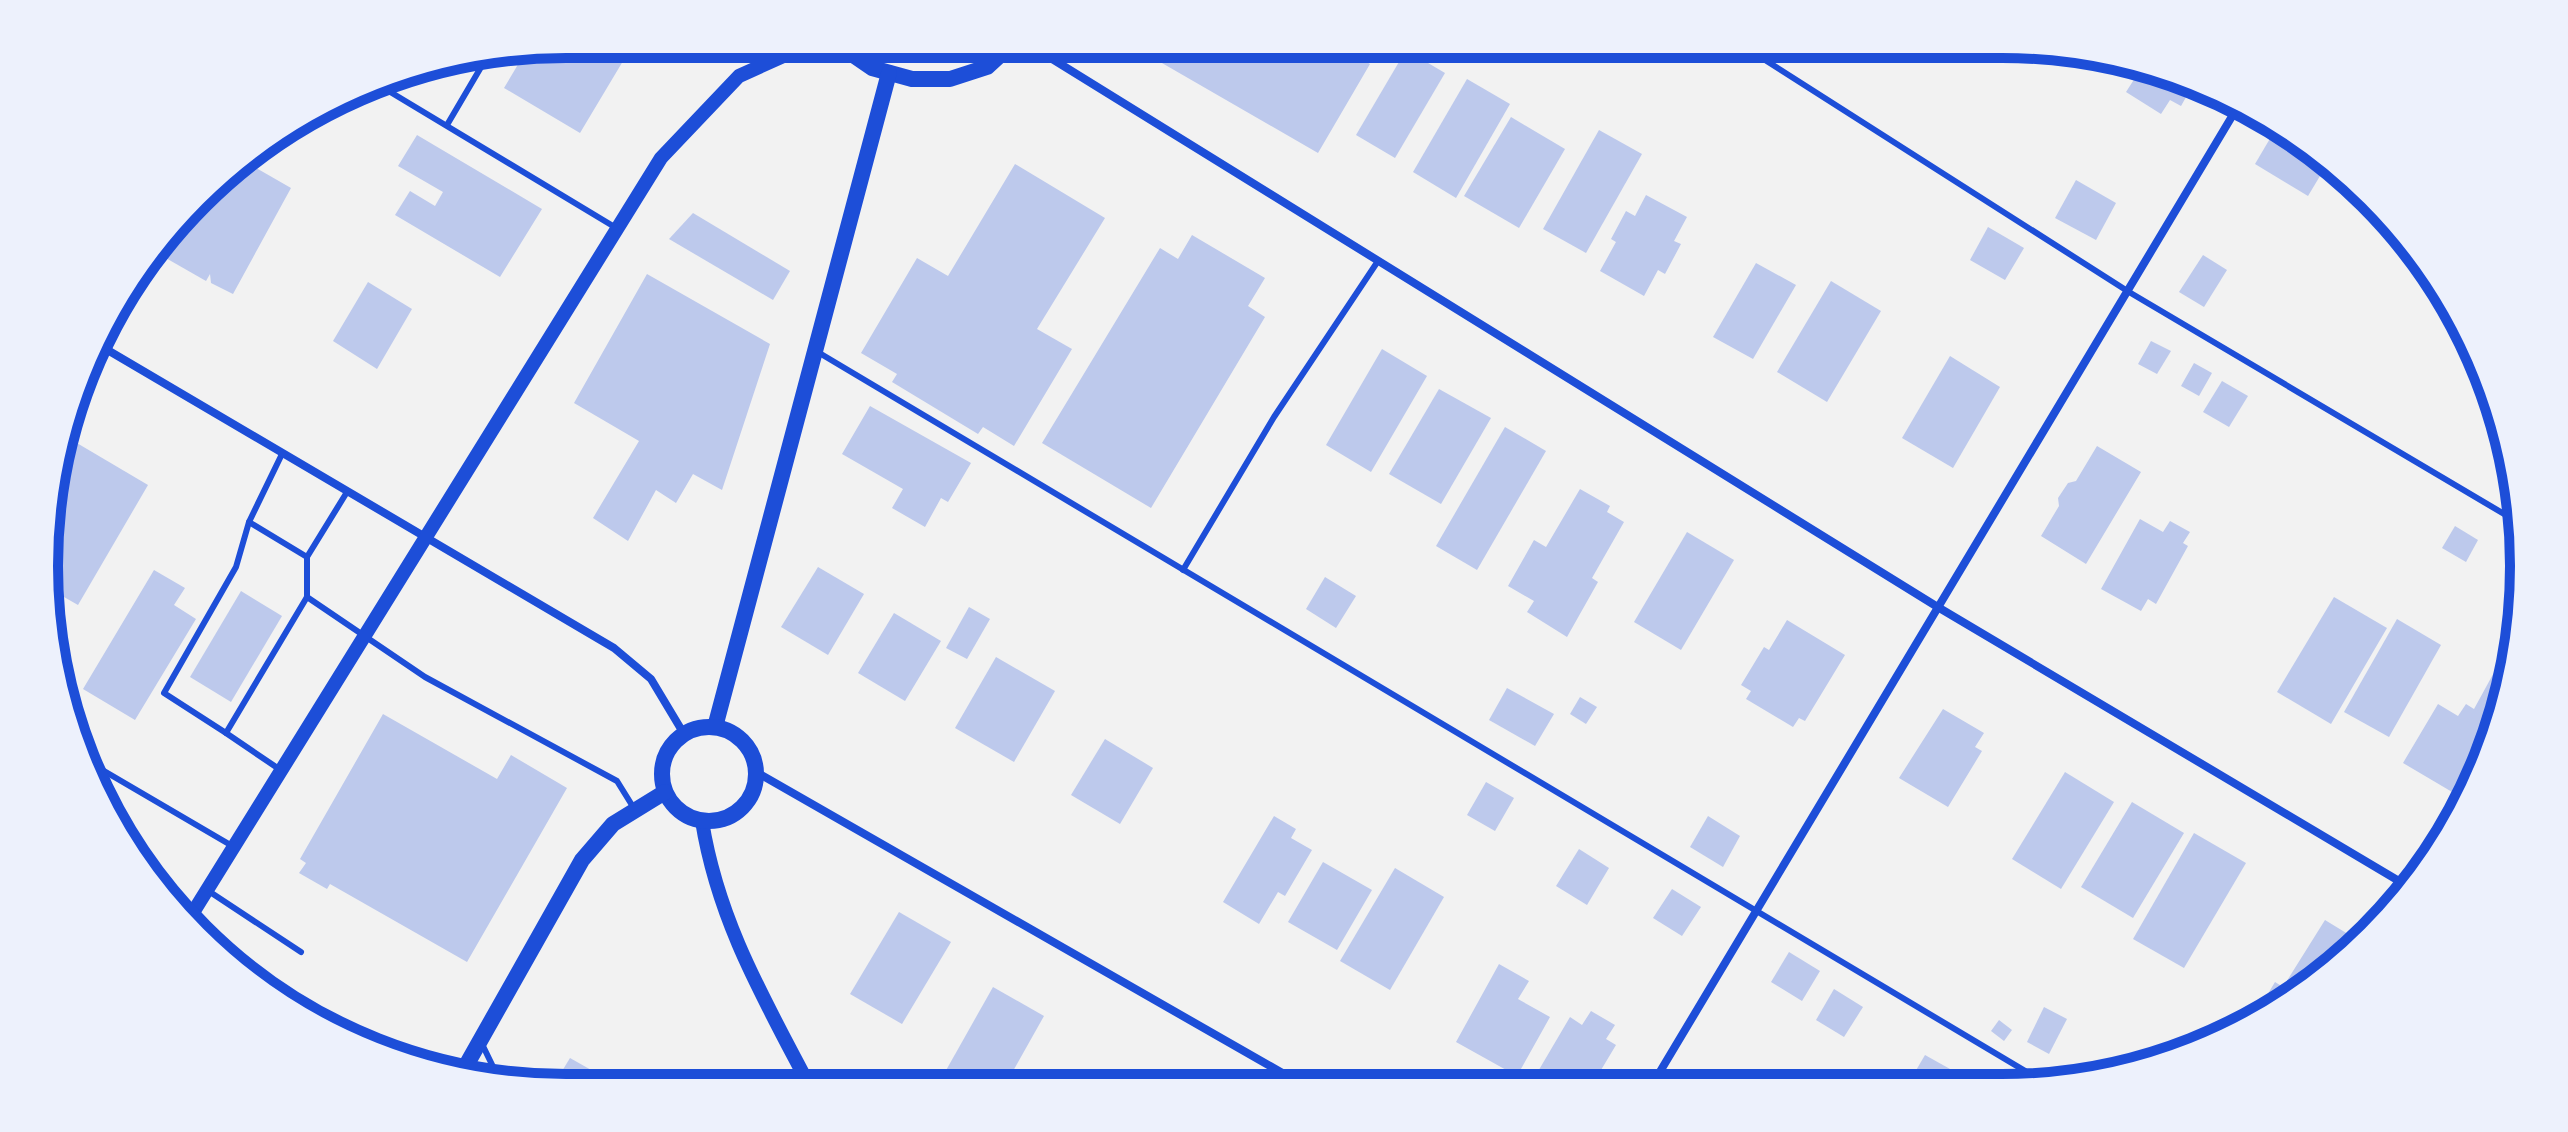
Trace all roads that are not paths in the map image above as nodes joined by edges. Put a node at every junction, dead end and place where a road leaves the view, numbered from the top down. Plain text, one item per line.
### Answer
1 (779, 58) edge
2 (857, 58) edge
3 (997, 58) edge
4 (1051, 58) edge
5 (1762, 58) edge
6 (482, 65) edge
7 (889, 73) junction
8 (388, 91) edge
9 (2234, 114) edge
10 (447, 125) junction
11 (618, 229) junction
12 (1378, 261) junction
13 (2129, 292) junction
14 (106, 349) edge
15 (814, 350) junction
16 (282, 454) junction
17 (347, 492) junction
18 (2507, 516) edge
19 (249, 522) junction
20 (427, 540) junction
21 (307, 557) junction
22 (1183, 570) junction
23 (307, 597) junction
24 (1936, 606) junction
25 (366, 637) junction
26 (715, 727) junction
27 (226, 733) junction
28 (684, 734) junction
29 (101, 769) edge
30 (282, 771) junction
31 (756, 772) junction
32 (665, 792) junction
33 (635, 810) junction
34 (702, 821) junction
35 (234, 847) junction
36 (2400, 882) edge
37 (207, 890) junction
38 (194, 911) edge
39 (1756, 911) junction
40 (301, 952) dead end
41 (481, 1041) junction
42 (467, 1064) edge
43 (494, 1069) edge
44 (2029, 1073) edge
45 (804, 1074) edge
46 (1284, 1074) edge
47 (1659, 1074) edge

1 - 11 street
2 - 7 main road
3 - 7 main road
4 - 12 street
5 - 13 lane
6 - 10 lane
7 - 15 main road
8 - 10 lane
9 - 13 street
10 - 11 lane
11 - 20 street
12 - 22 lane
12 - 24 street
13 - 18 lane
13 - 24 street
14 - 16 street
15 - 22 lane
15 - 26 main road
16 - 17 street
16 - 19 lane
17 - 20 street
17 - 21 lane
19 - 21 lane
19 - 27 lane
20 - 25 street
20 - 28 street
21 - 23 lane
22 - 39 lane
23 - 25 lane
23 - 27 lane
24 - 36 street
24 - 39 street
25 - 30 street
25 - 33 lane
26 - 28 main road
26 - 31 main road
27 - 30 lane
28 - 32 main road
29 - 35 lane
30 - 35 street
31 - 34 main road
31 - 46 street
32 - 33 main road
32 - 34 main road
33 - 41 main road
34 - 45 street
35 - 37 street
37 - 38 street
37 - 40 lane
39 - 44 lane
39 - 47 street
41 - 42 main road
41 - 43 lane

